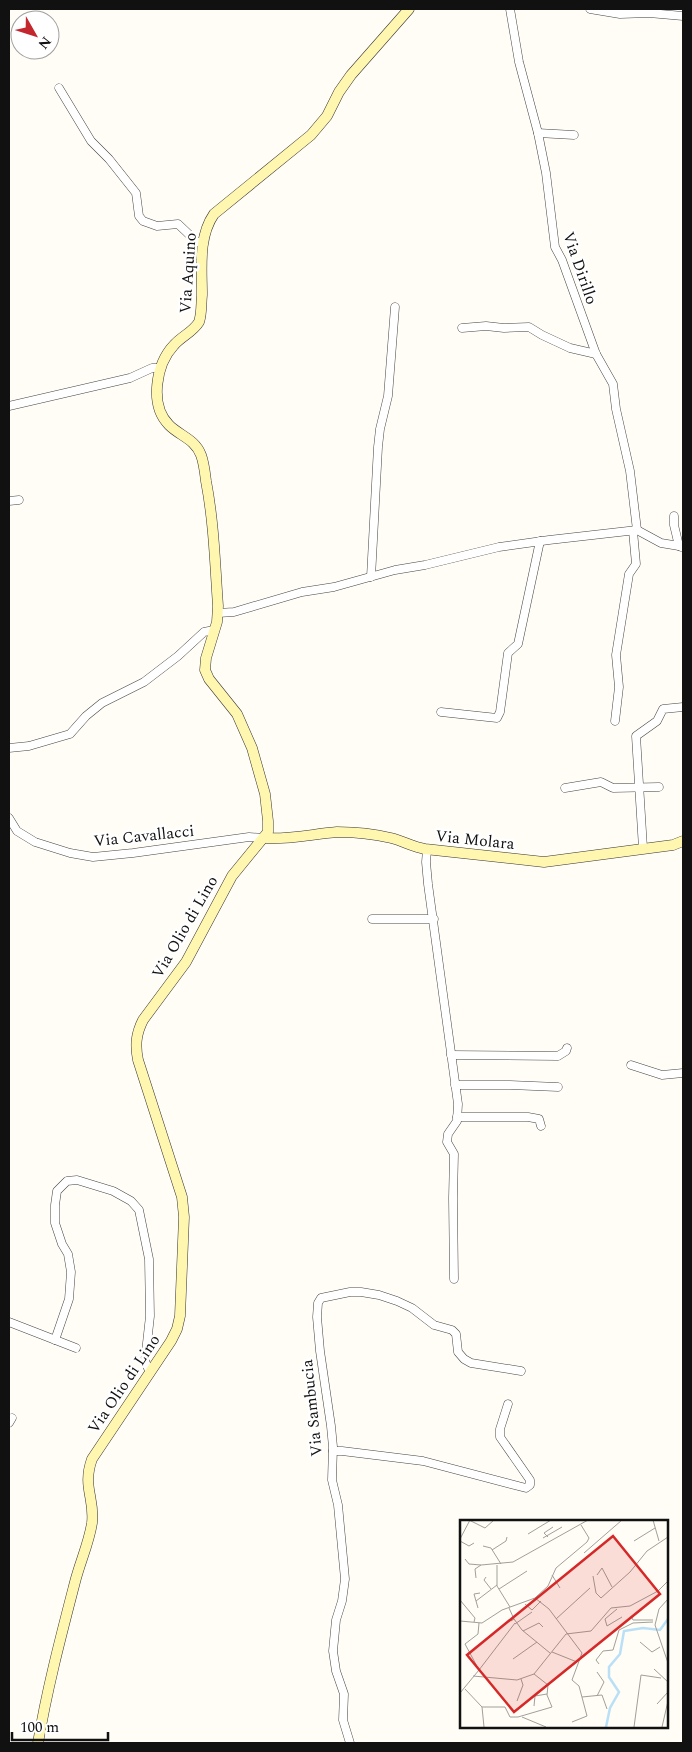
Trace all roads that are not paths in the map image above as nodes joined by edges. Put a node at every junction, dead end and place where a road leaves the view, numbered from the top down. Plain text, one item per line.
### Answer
1 (409, 9) edge
2 (510, 9) edge
3 (590, 9) edge
4 (683, 16) edge
5 (59, 88) dead end
6 (538, 133) junction
7 (574, 135) dead end
8 (203, 244) junction
9 (395, 308) dead end
10 (462, 328) dead end
11 (596, 354) junction
12 (161, 368) junction
13 (9, 406) edge
14 (19, 500) dead end
15 (9, 501) edge
16 (674, 516) dead end
17 (635, 531) junction
18 (540, 541) junction
19 (681, 547) edge
20 (371, 577) junction
21 (218, 613) junction
22 (214, 630) junction
23 (683, 706) edge
24 (441, 712) dead end
25 (615, 720) dead end
26 (9, 748) edge
27 (639, 787) junction
28 (659, 787) dead end
29 (566, 788) dead end
30 (9, 818) edge
31 (264, 838) junction
32 (683, 842) edge
33 (643, 848) junction
34 (427, 850) junction
35 (372, 919) dead end
36 (434, 920) junction
37 (567, 1048) dead end
38 (451, 1055) junction
39 (631, 1065) dead end
40 (683, 1073) edge
41 (455, 1085) junction
42 (558, 1087) dead end
43 (457, 1117) junction
44 (541, 1126) dead end
45 (454, 1279) dead end
46 (9, 1322) edge
47 (55, 1340) junction
48 (76, 1348) dead end
49 (521, 1371) dead end
50 (150, 1373) junction
51 (508, 1404) dead end
52 (333, 1451) junction
53 (38, 1743) edge
54 (350, 1743) edge

1 - 8 street, Via Aquino
2 - 6 street, Via Dirillo
3 - 4 street
5 - 8 street
6 - 7 street
6 - 11 street, Via Dirillo
8 - 12 street, Via Aquino
9 - 20 street
10 - 11 street
11 - 17 street, Via Dirillo
12 - 13 street
12 - 21 street, Via Aquino
14 - 15 street
16 - 19 street
17 - 18 street
17 - 19 street
17 - 25 street, Via Dirillo
18 - 20 street
18 - 24 street
20 - 21 street
21 - 22 street, Via Aquino
22 - 26 street
22 - 31 street, Via Aquino
23 - 27 street
27 - 28 street
27 - 29 street
27 - 33 street
30 - 31 street, Via Cavallacci
31 - 34 street, Via Molara
31 - 50 street, Via Olio di Lino
32 - 33 street, Via Molara
33 - 34 street, Via Molara
34 - 36 street
35 - 36 street
36 - 38 street
37 - 38 street
38 - 41 street
39 - 40 street
41 - 42 street
41 - 43 street
43 - 44 street
43 - 45 street
46 - 47 street
47 - 48 street
47 - 50 street
49 - 52 street, Via Sambucia
50 - 53 street, Via Olio di Lino
51 - 52 street
52 - 54 street, Via Sambucia

